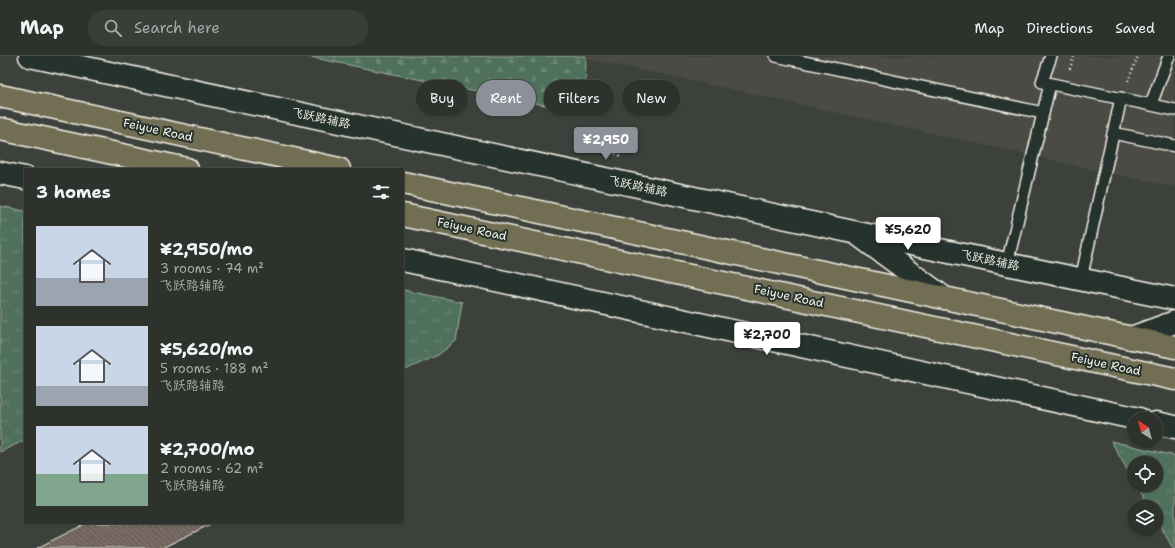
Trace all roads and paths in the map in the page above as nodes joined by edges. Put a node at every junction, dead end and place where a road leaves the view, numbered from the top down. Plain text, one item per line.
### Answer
1 (30, 56) edge
2 (776, 56) edge
3 (1052, 56) edge
4 (1138, 56) edge
5 (1169, 56) edge
6 (1050, 84) junction
7 (0, 96) edge
8 (1121, 98) junction
9 (1151, 104) junction
10 (1175, 110) edge
11 (1043, 113) junction
12 (0, 129) edge
13 (1113, 133) junction
14 (1175, 146) edge
15 (182, 168) edge
16 (334, 168) edge
17 (0, 173) edge
18 (24, 178) edge
19 (404, 183) edge
20 (404, 215) edge
21 (853, 232) junction
22 (404, 260) edge
23 (1007, 264) junction
24 (1081, 279) junction
25 (943, 297) junction
26 (1175, 299) edge
27 (1175, 322) edge
28 (1131, 338) junction
29 (1175, 347) edge
30 (1175, 379) edge
31 (1127, 416) edge
32 (1163, 424) edge
33 (1175, 427) edge

1 - 21 street, 飞跃路辅路
2 - 11 lane
3 - 6 lane
4 - 8 path
5 - 9 lane
6 - 8 lane
6 - 11 lane
7 - 16 main road, Feiyue Road
8 - 9 lane
8 - 13 lane
9 - 10 lane
11 - 23 lane
12 - 15 main road
13 - 14 lane
13 - 24 lane
17 - 18 street
19 - 25 main road
20 - 30 main road, Feiyue Road
21 - 23 street, 飞跃路辅路
21 - 25 street
22 - 31 street
23 - 24 street, 飞跃路辅路
24 - 26 street, 飞跃路辅路
25 - 28 main road
27 - 28 street
28 - 29 main road
32 - 33 street

